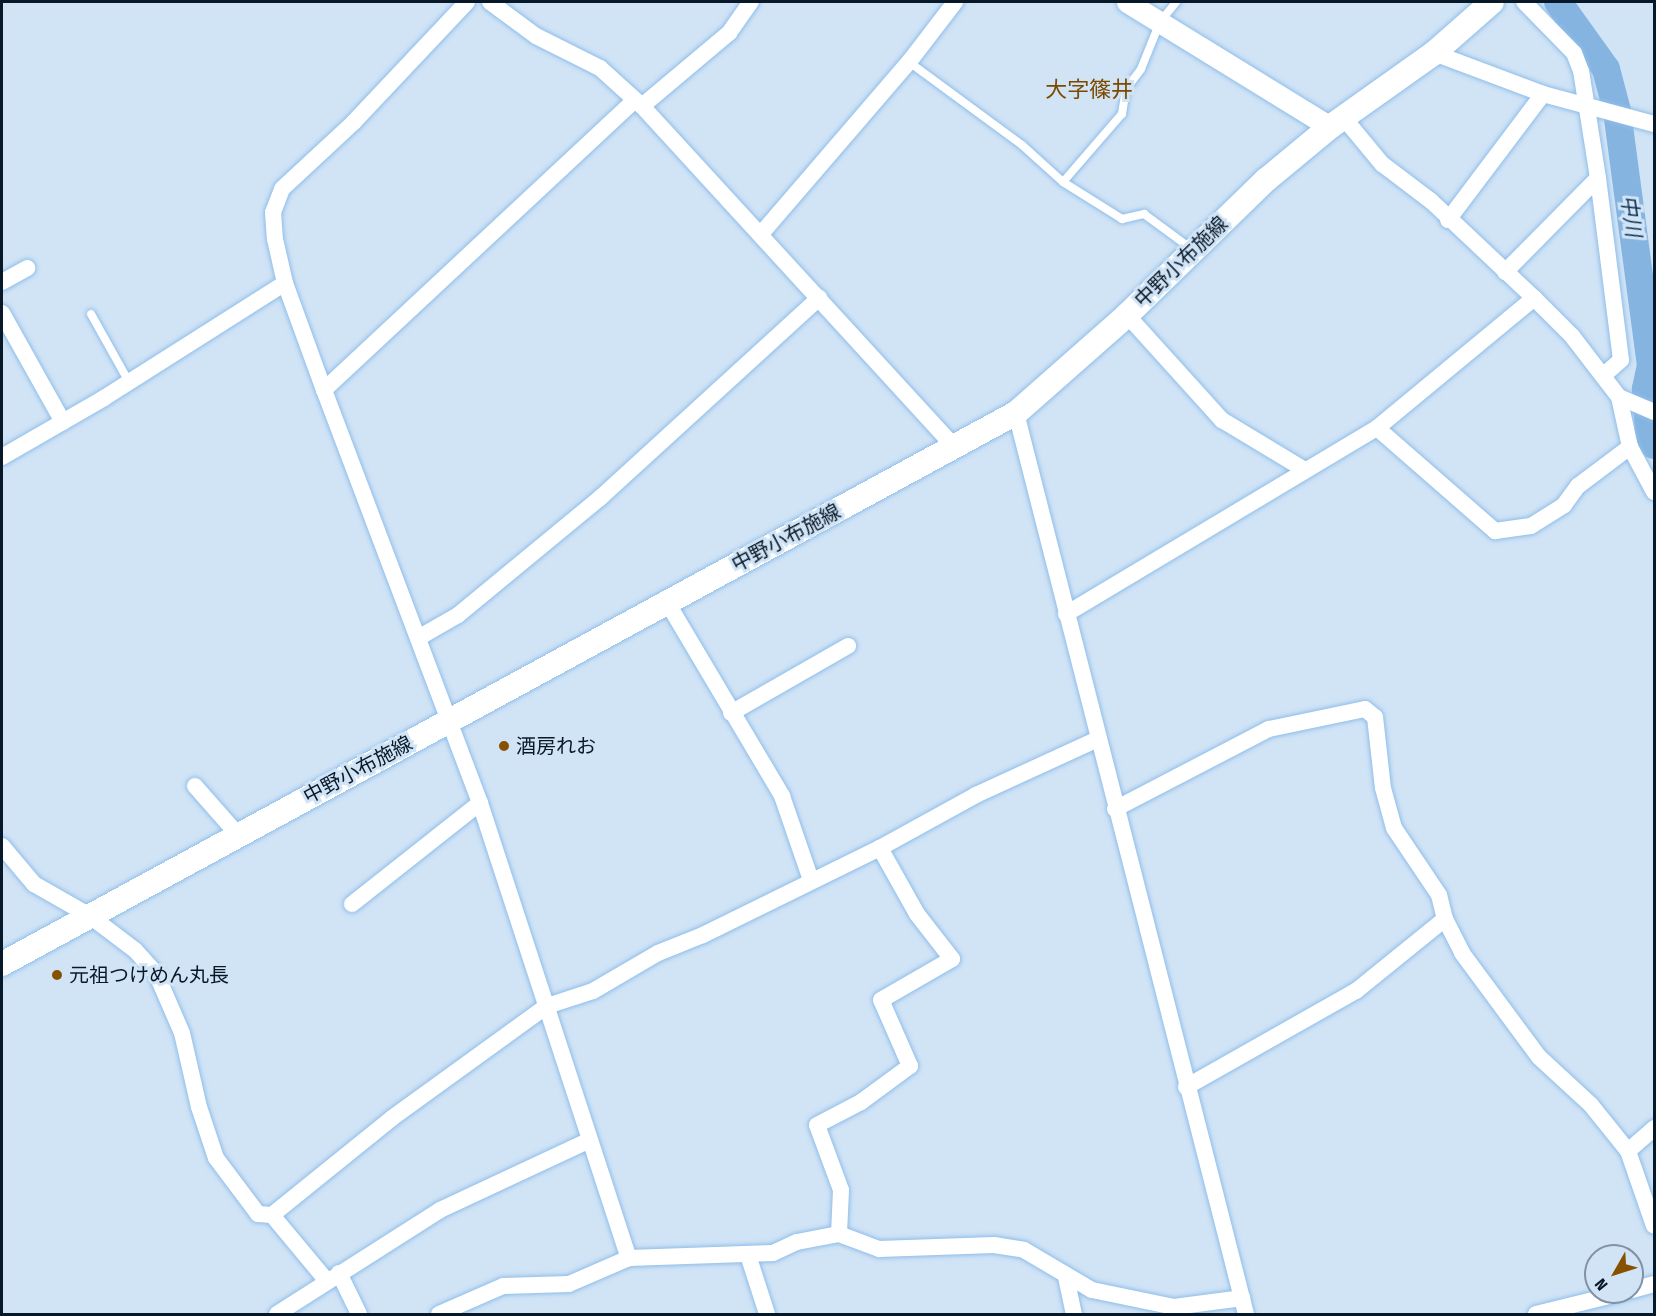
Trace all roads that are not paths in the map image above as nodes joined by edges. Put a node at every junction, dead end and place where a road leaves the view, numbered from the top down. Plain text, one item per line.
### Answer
1 (467, 2) edge
2 (490, 2) edge
3 (751, 2) edge
4 (955, 2) edge
5 (1127, 2) edge
6 (1176, 2) edge
7 (1492, 2) edge
8 (1524, 2) edge
9 (1160, 22) junction
10 (1434, 53) junction
11 (909, 62) junction
12 (1543, 94) junction
13 (639, 103) junction
14 (1586, 106) junction
15 (1337, 122) junction
16 (1654, 124) edge
17 (1598, 178) junction
18 (1063, 182) junction
19 (1448, 220) junction
20 (760, 234) junction
21 (1194, 250) junction
22 (27, 268) dead end
23 (1505, 272) junction
24 (2, 282) edge
25 (285, 283) junction
26 (1534, 297) junction
27 (819, 298) junction
28 (2, 313) edge
29 (91, 314) dead end
30 (1127, 315) junction
31 (1604, 375) junction
32 (129, 382) junction
33 (324, 390) junction
34 (1619, 397) junction
35 (1654, 412) edge
36 (1016, 413) junction
37 (63, 422) junction
38 (1377, 428) junction
39 (955, 447) junction
40 (1630, 447) junction
41 (2, 457) edge
42 (1305, 470) junction
43 (1654, 492) edge
44 (667, 602) junction
45 (1066, 614) junction
46 (418, 638) junction
47 (848, 646) dead end
48 (731, 713) junction
49 (451, 720) junction
50 (1098, 739) junction
51 (195, 786) dead end
52 (480, 803) junction
53 (1115, 809) junction
54 (238, 835) junction
55 (2, 846) edge
56 (880, 848) junction
57 (811, 880) junction
58 (352, 904) dead end
59 (90, 916) junction
60 (1445, 919) junction
61 (2, 963) edge
62 (546, 1006) junction
63 (1186, 1087) junction
64 (1654, 1128) edge
65 (588, 1141) junction
66 (1628, 1151) junction
67 (272, 1215) junction
68 (1654, 1226) edge
69 (839, 1234) junction
70 (748, 1255) junction
71 (629, 1258) junction
72 (333, 1277) junction
73 (1066, 1277) junction
74 (1584, 1302) edge
75 (1244, 1306) edge
76 (277, 1314) edge
77 (359, 1314) edge
78 (439, 1314) edge
79 (767, 1314) edge
80 (1074, 1314) edge
81 (1536, 1314) edge

1 - 25 street
2 - 13 street
3 - 13 street
4 - 11 street
5 - 9 street
6 - 9 lane
7 - 10 main road, 中野小布施線
8 - 14 street
9 - 15 street
9 - 18 lane
10 - 12 street
10 - 15 main road, 中野小布施線
11 - 18 lane
11 - 20 street
12 - 14 street
12 - 19 street
13 - 20 street
13 - 33 street
14 - 16 street
14 - 17 street
15 - 19 street
15 - 21 main road, 中野小布施線
17 - 23 street
17 - 31 street
18 - 21 lane
19 - 23 street
20 - 27 street
21 - 30 main road, 中野小布施線
22 - 24 street
23 - 26 street
25 - 32 street
25 - 33 street
26 - 31 street
26 - 38 street
27 - 39 street
27 - 46 street
28 - 37 street
29 - 32 lane
30 - 36 main road, 中野小布施線
30 - 42 street
31 - 34 street
32 - 37 street
33 - 46 street
34 - 35 street
34 - 40 street
36 - 39 main road, 中野小布施線
36 - 45 street
37 - 41 street
38 - 40 street
38 - 42 street
39 - 44 main road, 中野小布施線
40 - 43 street
42 - 45 street
44 - 48 street
44 - 49 main road, 中野小布施線
45 - 50 street
46 - 49 street
47 - 48 street
48 - 57 street
49 - 52 street
49 - 54 main road, 中野小布施線
50 - 53 street
50 - 56 street
51 - 54 street
52 - 58 street
52 - 62 street
53 - 60 street
53 - 63 street
54 - 59 main road, 中野小布施線
55 - 59 street
56 - 57 street
56 - 69 street
57 - 62 street
59 - 61 main road, 中野小布施線
59 - 67 street
60 - 63 street
60 - 66 street
62 - 65 street
62 - 67 street
63 - 75 street
64 - 66 street
65 - 71 street
65 - 72 street
66 - 68 street
67 - 72 street
69 - 70 street
69 - 73 street
70 - 71 street
70 - 79 street
71 - 78 street
72 - 76 street
72 - 77 street
73 - 75 street
73 - 80 street
74 - 81 street

